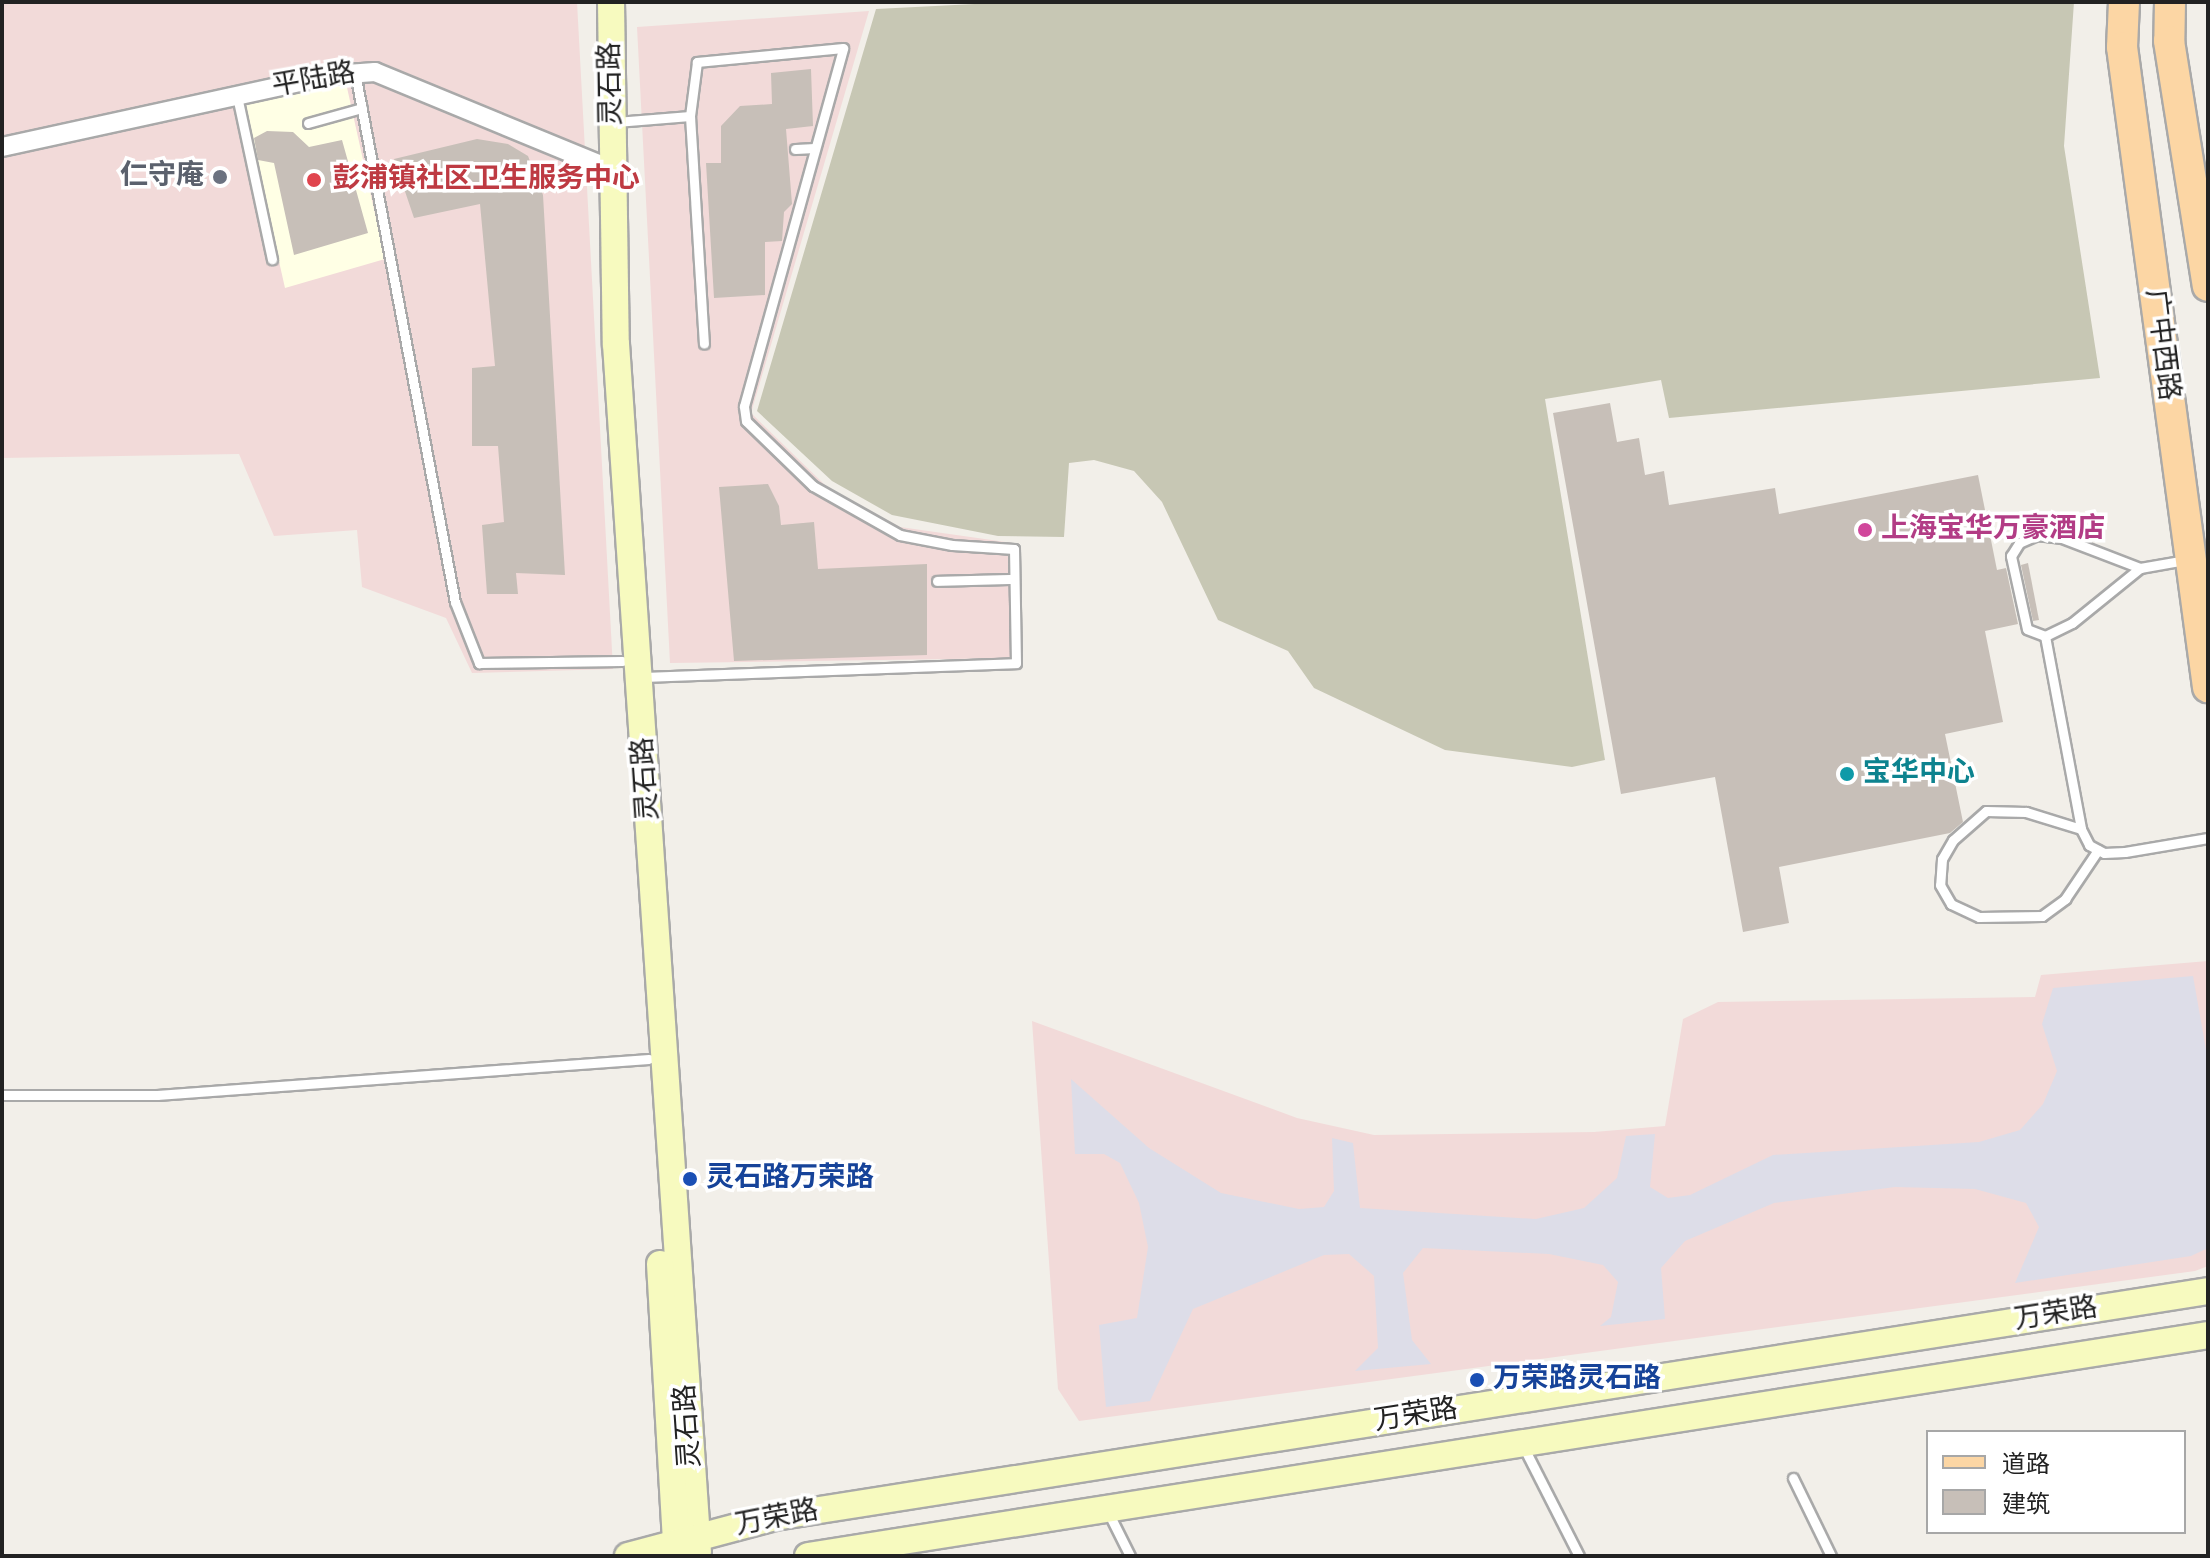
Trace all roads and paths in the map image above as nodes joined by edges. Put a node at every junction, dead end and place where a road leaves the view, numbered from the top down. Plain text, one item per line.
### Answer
1 (594, 2) edge
2 (611, 2) edge
3 (2124, 2) edge
4 (2170, 2) edge
5 (355, 73) junction
6 (237, 96) junction
7 (362, 108) junction
8 (690, 116) junction
9 (612, 122) junction
10 (308, 123) dead end
11 (2, 147) edge
12 (815, 148) junction
13 (795, 149) dead end
14 (604, 164) junction
15 (272, 259) dead end
16 (2208, 286) edge
17 (704, 344) dead end
18 (2189, 559) junction
19 (2140, 568) junction
20 (1014, 579) junction
21 (937, 581) dead end
22 (2045, 636) junction
23 (631, 669) junction
24 (2208, 687) edge
25 (2081, 829) junction
26 (2208, 838) edge
27 (2098, 850) junction
28 (649, 1059) junction
29 (2, 1095) edge
30 (2208, 1291) edge
31 (2208, 1335) edge
32 (1522, 1443) junction
33 (1793, 1478) dead end
34 (1107, 1509) junction
35 (688, 1548) edge
36 (628, 1556) edge
37 (808, 1556) edge
38 (1130, 1556) edge
39 (1579, 1556) edge
40 (1831, 1556) edge

1 - 14 main road, 灵石路
2 - 9 main road, 灵石路
3 - 18 main road, 广中西路
4 - 16 main road, 广中西路
5 - 6 street, 平陆路
5 - 7 lane
5 - 14 street, 平陆路
6 - 11 street, 平陆路
6 - 15 lane
7 - 10 lane
7 - 23 lane
8 - 9 lane
8 - 12 lane
8 - 17 lane
9 - 14 main road, 灵石路
12 - 13 lane
12 - 20 lane
14 - 23 main road, 灵石路
18 - 19 lane
18 - 24 main road, 广中西路
19 - 22 lane
19 - 22 lane
20 - 21 lane
20 - 23 lane
22 - 25 lane
23 - 28 main road, 灵石路
23 - 35 main road, 灵石路
25 - 27 lane
25 - 27 lane
26 - 27 lane
28 - 29 lane
28 - 35 main road, 灵石路
30 - 35 main road, 万荣路
31 - 32 main road, 万荣路
32 - 34 main road, 万荣路
32 - 39 lane
33 - 40 lane
34 - 37 main road, 万荣路
34 - 38 lane
35 - 36 main road, 万荣路

